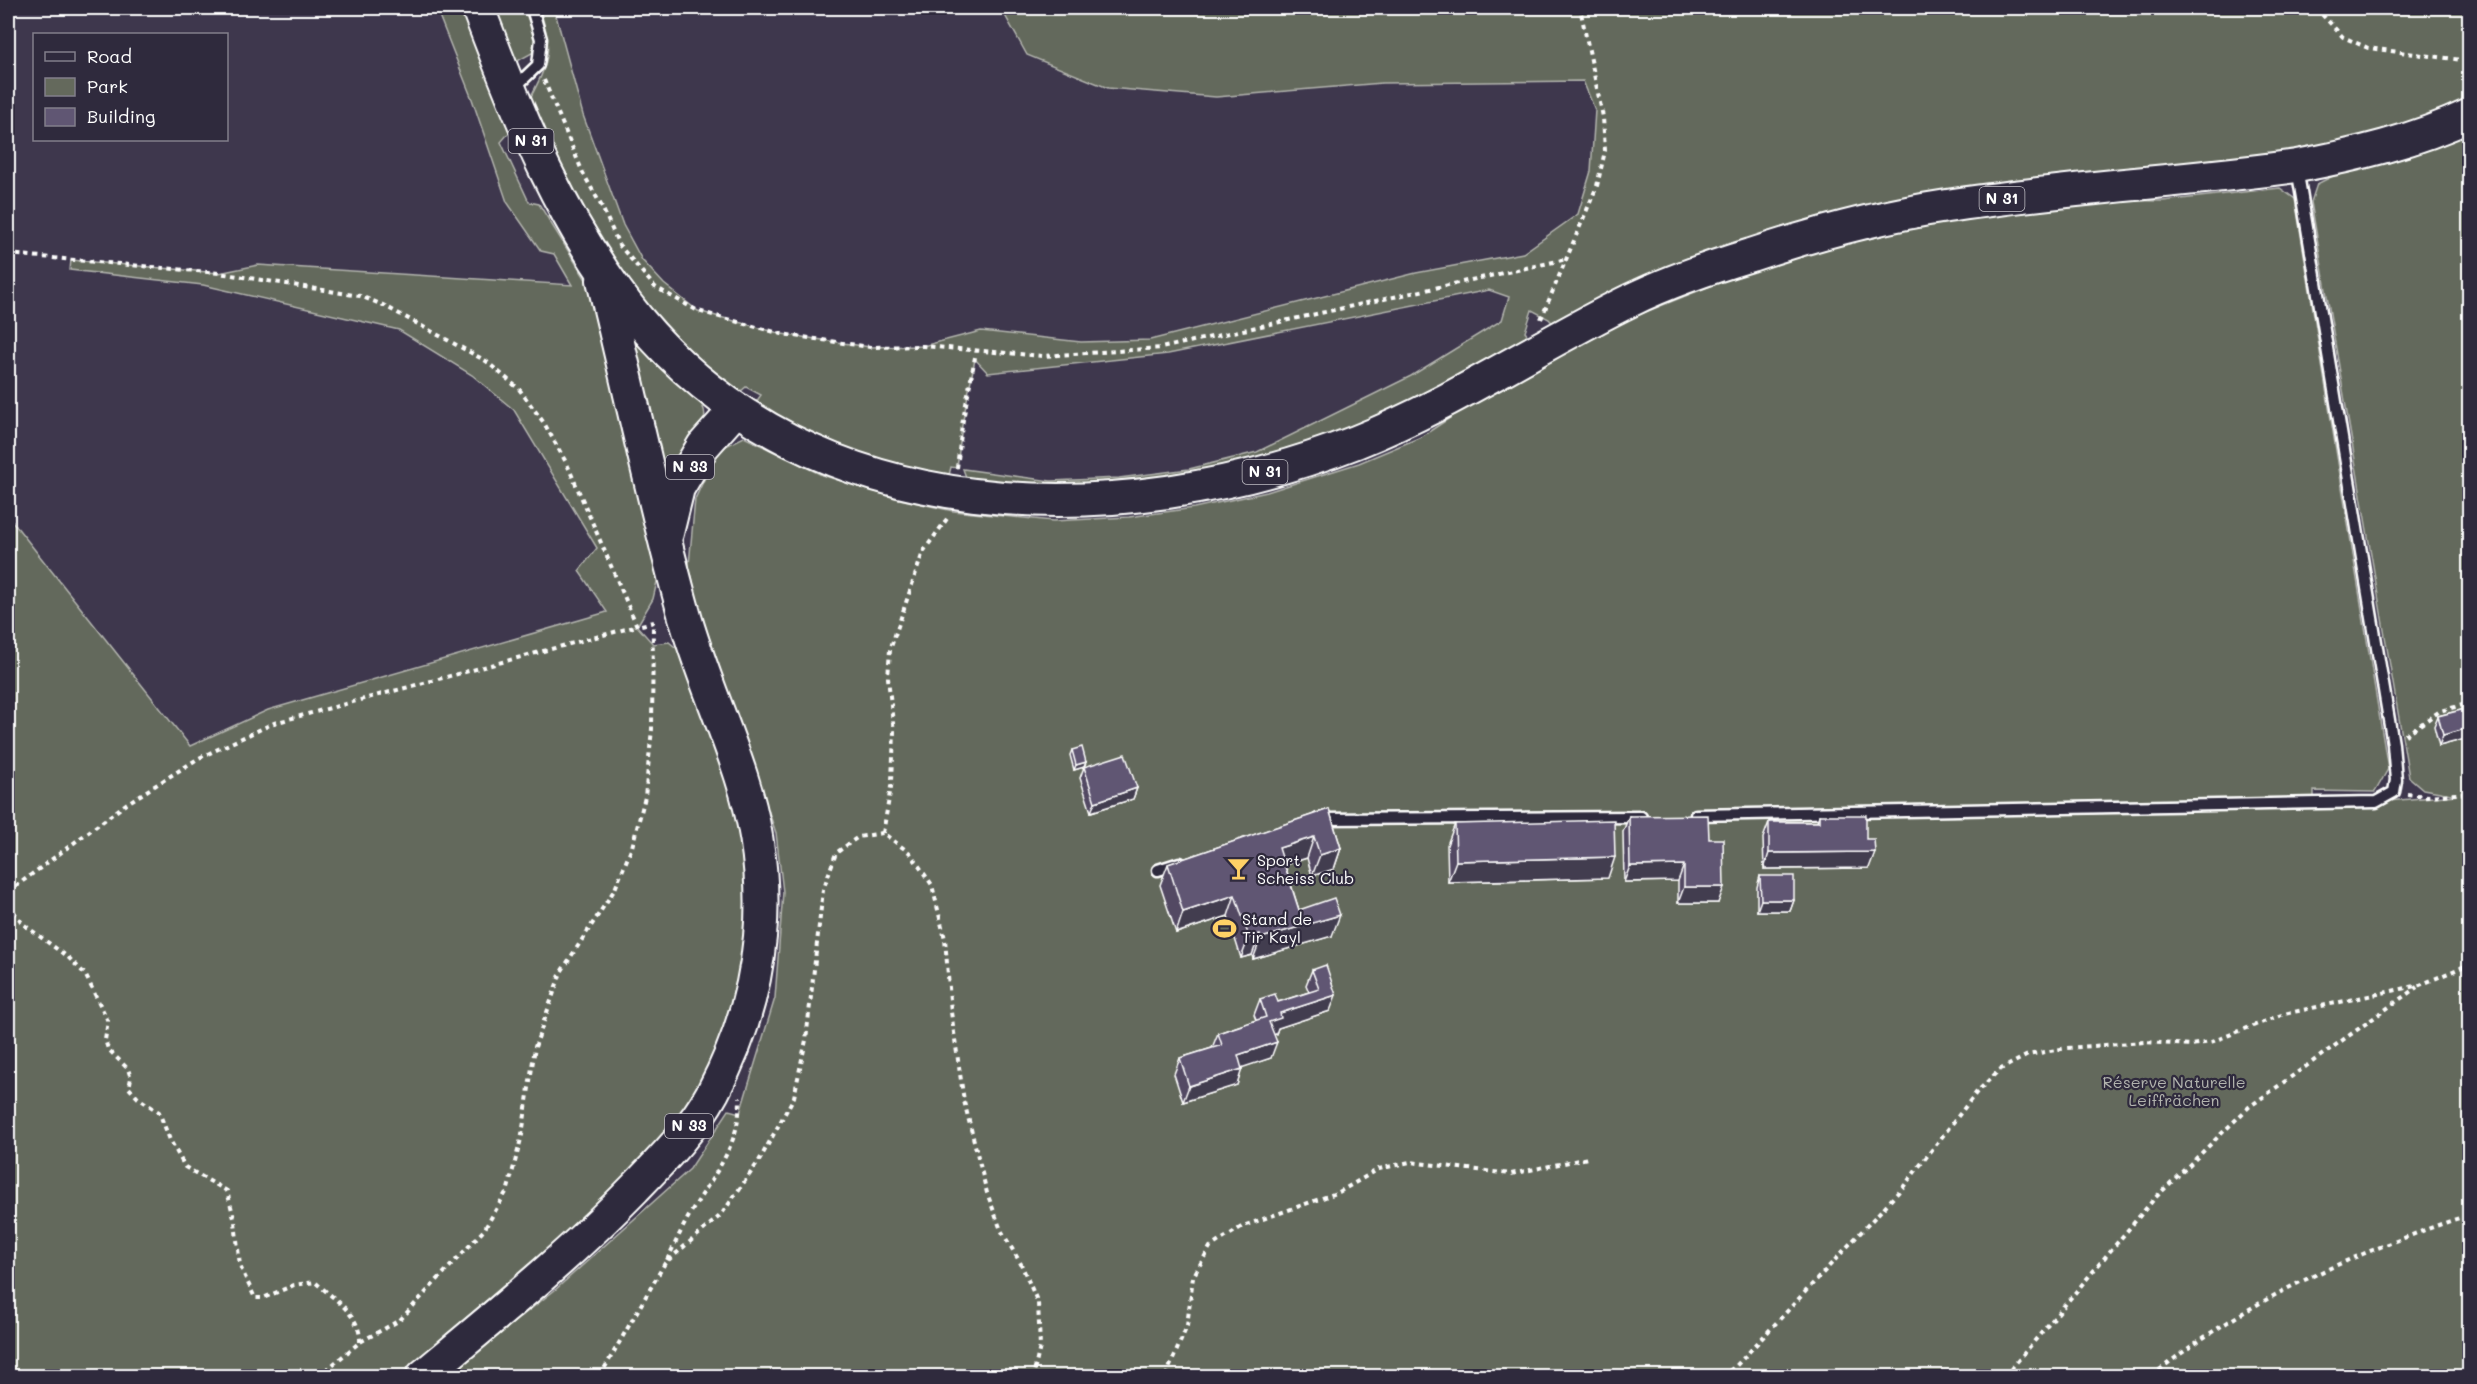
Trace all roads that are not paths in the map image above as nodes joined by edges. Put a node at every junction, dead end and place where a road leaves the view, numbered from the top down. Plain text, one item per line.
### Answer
1 (478, 8) edge
2 (532, 8) edge
3 (510, 92) junction
4 (2469, 115) edge
5 (2297, 166) junction
6 (600, 267) junction
7 (736, 409) junction
8 (666, 536) junction
9 (1648, 816) edge
10 (1684, 816) edge
11 (1302, 824) edge
12 (1191, 859) edge
13 (1158, 870) dead end
14 (423, 1377) edge

1 - 3 main road, N 31
2 - 3 lane
3 - 6 main road, N 31
4 - 5 main road, N 31
5 - 7 main road, N 31
5 - 10 lane
6 - 7 main road, N 31
6 - 8 main road, N 31
7 - 8 main road, N 33
8 - 14 main road, N 33
9 - 11 lane
12 - 13 lane

